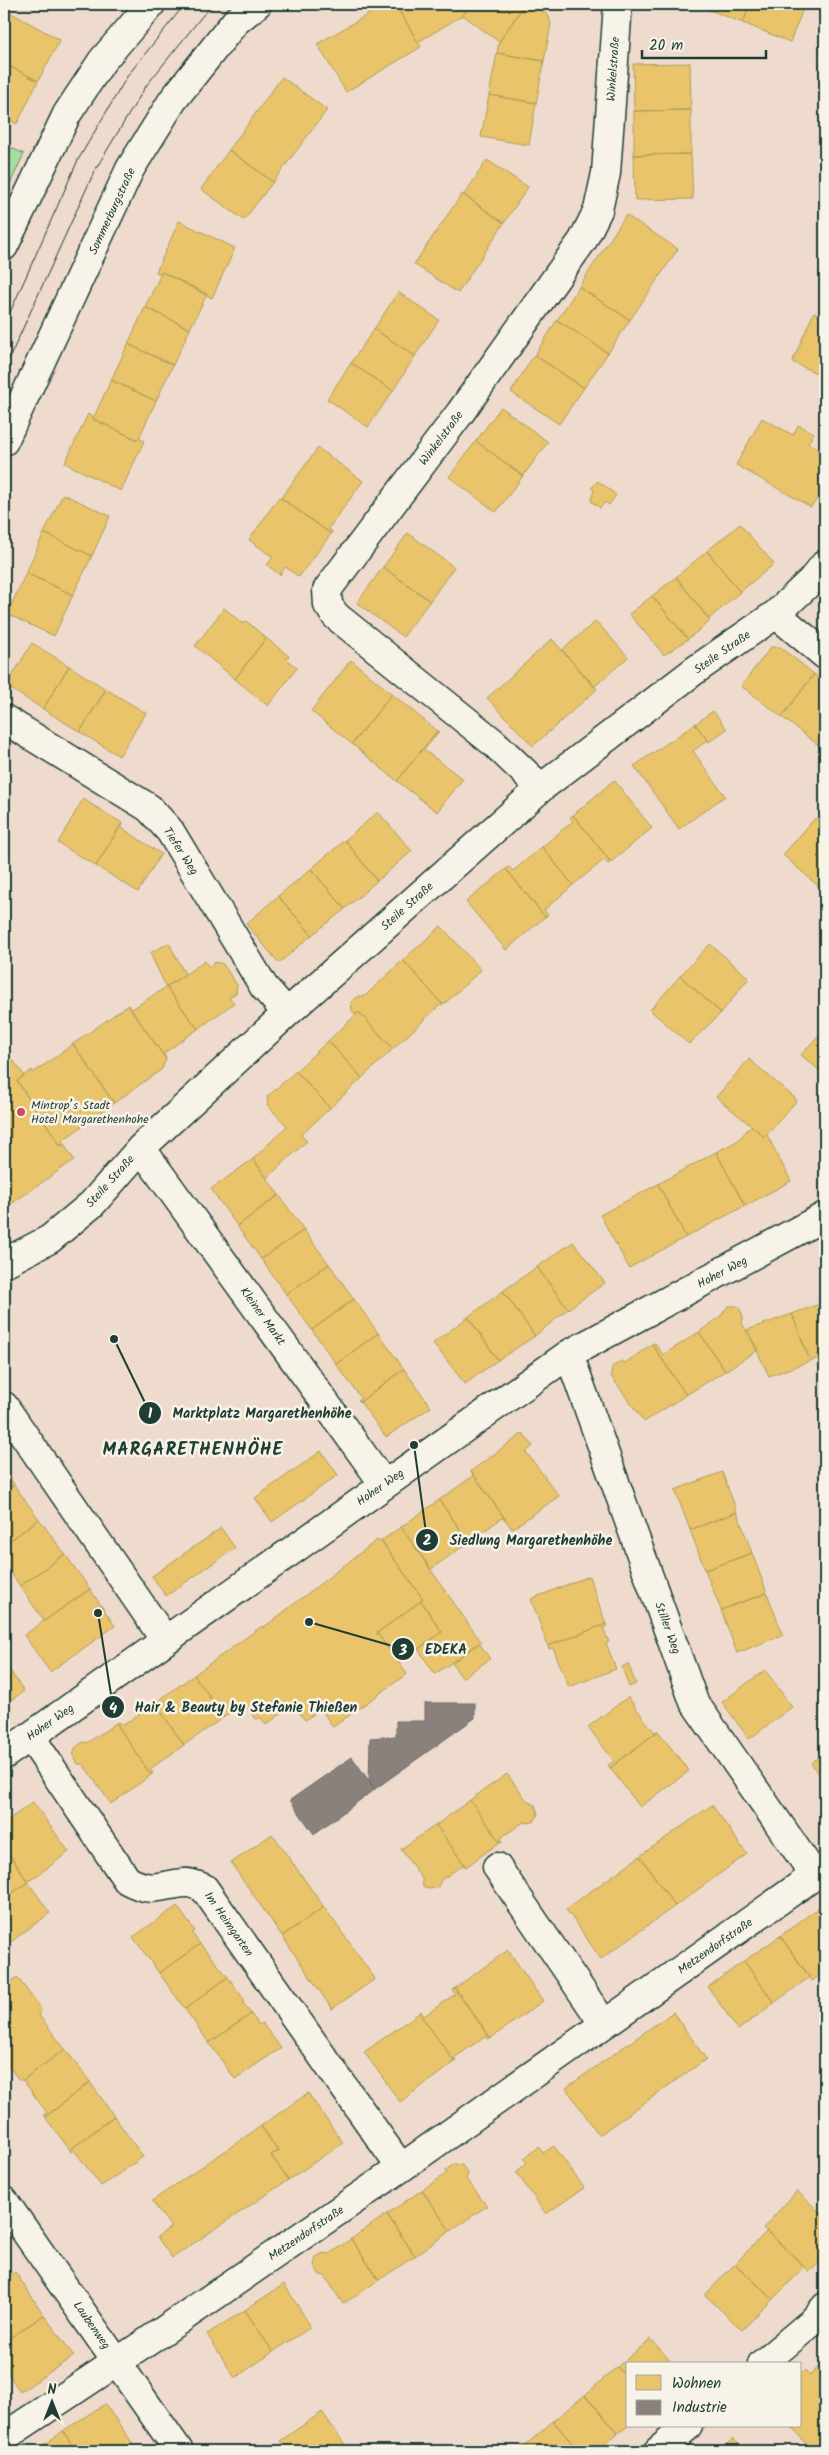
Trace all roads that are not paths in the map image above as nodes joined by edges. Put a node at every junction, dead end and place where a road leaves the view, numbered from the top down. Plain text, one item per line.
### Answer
1 (151, 4) edge
2 (256, 4) edge
3 (618, 4) edge
4 (4, 246) edge
5 (4, 441) edge
6 (825, 564) edge
7 (776, 614) junction
8 (825, 655) edge
9 (4, 719) edge
10 (541, 788) junction
11 (288, 1013) junction
12 (141, 1148) junction
13 (825, 1216) edge
14 (4, 1264) edge
15 (569, 1354) junction
16 (4, 1406) edge
17 (384, 1484) junction
18 (165, 1640) junction
19 (30, 1736) junction
20 (4, 1755) edge
21 (497, 1867) dead end
22 (820, 1872) edge
23 (604, 2024) junction
24 (401, 2168) junction
25 (4, 2201) edge
26 (825, 2307) edge
27 (118, 2361) junction
28 (764, 2362) edge
29 (686, 2428) edge
30 (4, 2436) edge
31 (179, 2451) edge
32 (658, 2451) edge

1 - 4 street
2 - 5 street, Sommerburgstraße
3 - 10 street, Winkelstraße
6 - 7 street, Steile Straße
7 - 8 street
7 - 10 street, Steile Straße
9 - 11 street, Tiefer Weg
10 - 11 street, Steile Straße
11 - 12 street, Steile Straße
12 - 14 street, Steile Straße
12 - 17 street, Kleiner Markt
13 - 15 street, Hoher Weg
15 - 17 street, Hoher Weg
15 - 22 street, Stiller Weg
16 - 18 street
17 - 18 street, Hoher Weg
18 - 19 street, Hoher Weg
19 - 20 street, Hoher Weg
19 - 24 street, Im Heimgarten
21 - 23 street
22 - 23 street, Metzendorfstraße
23 - 24 street, Metzendorfstraße
24 - 27 street, Metzendorfstraße
25 - 27 street, Laubenweg
26 - 28 street
27 - 30 street, Metzendorfstraße
27 - 31 street, Laubenweg
29 - 32 street

